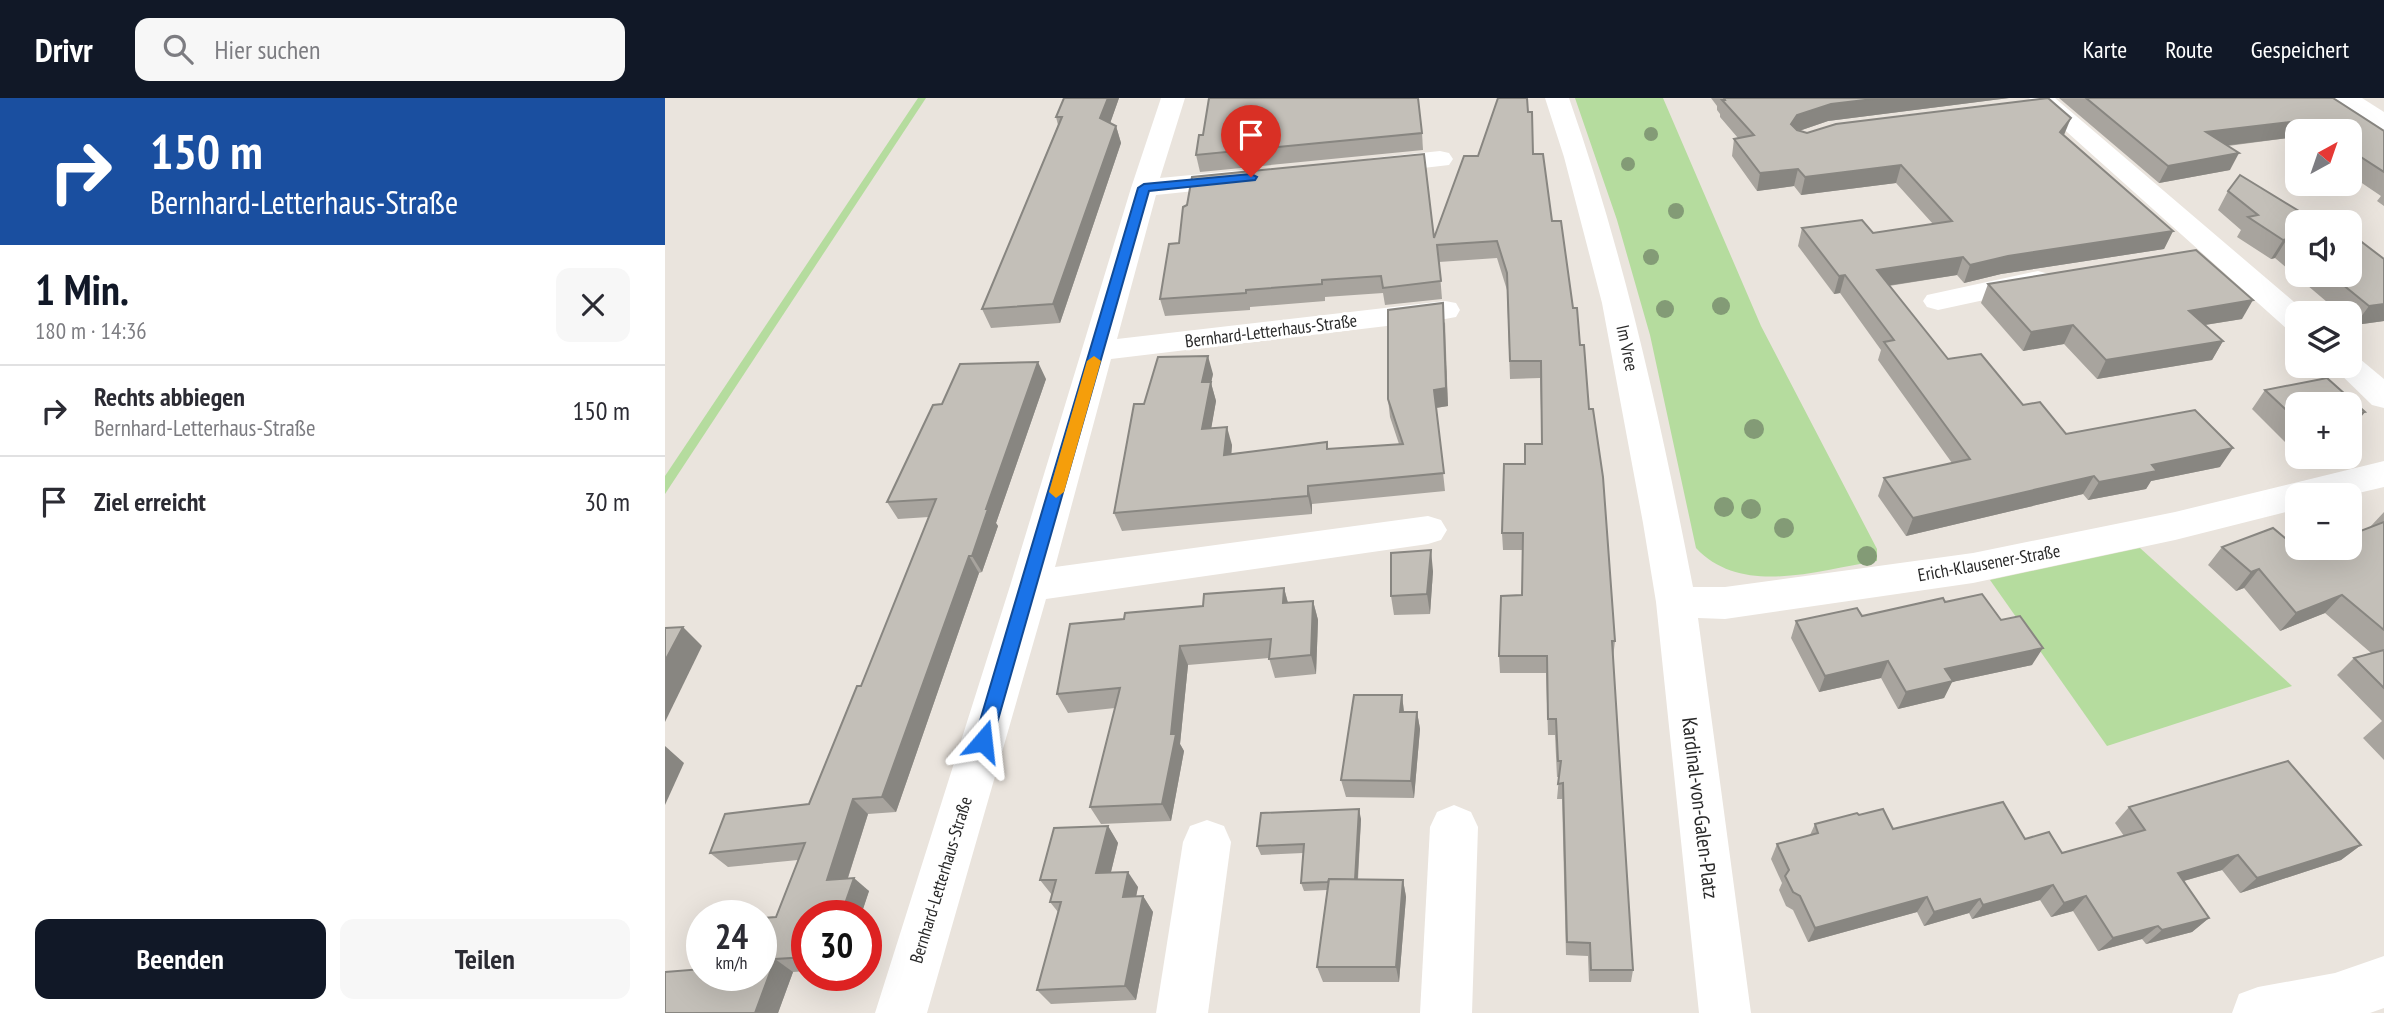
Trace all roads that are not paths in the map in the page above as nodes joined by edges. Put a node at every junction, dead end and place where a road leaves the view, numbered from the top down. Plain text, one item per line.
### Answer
1 (1173, 98) edge
2 (1557, 98) edge
3 (2346, 98) edge
4 (2037, 103) edge
5 (2384, 123) edge
6 (1440, 159) dead end
7 (1346, 168) edge
8 (1265, 176) edge
9 (1144, 188) junction
10 (2068, 275) edge
11 (1938, 301) dead end
12 (1445, 310) edge
13 (2285, 313) edge
14 (1097, 351) junction
15 (2362, 378) edge
16 (2384, 397) edge
17 (2384, 474) edge
18 (2348, 483) edge
19 (2285, 498) edge
20 (1429, 530) dead end
21 (1030, 586) junction
22 (1676, 602) junction
23 (1454, 827) dead end
24 (1207, 842) dead end
25 (2384, 982) edge
26 (2281, 1012) edge
27 (901, 1013) edge
28 (1182, 1013) edge
29 (1446, 1013) edge
30 (1725, 1013) edge

1 - 9 street, Bernhard-Letterhaus-Straße
2 - 22 street, Im Vree
3 - 5 street
4 - 13 street
6 - 7 street
8 - 9 street
9 - 14 street, Bernhard-Letterhaus-Straße
10 - 11 street
12 - 14 street, Bernhard-Letterhaus-Straße
14 - 21 street, Bernhard-Letterhaus-Straße
15 - 16 street
17 - 18 street, Erich-Klausener-Straße
19 - 22 street, Erich-Klausener-Straße
20 - 21 street
21 - 27 street, Bernhard-Letterhaus-Straße
22 - 30 street, Kardinal-von-Galen-Platz
23 - 29 street
24 - 28 street
25 - 26 street

